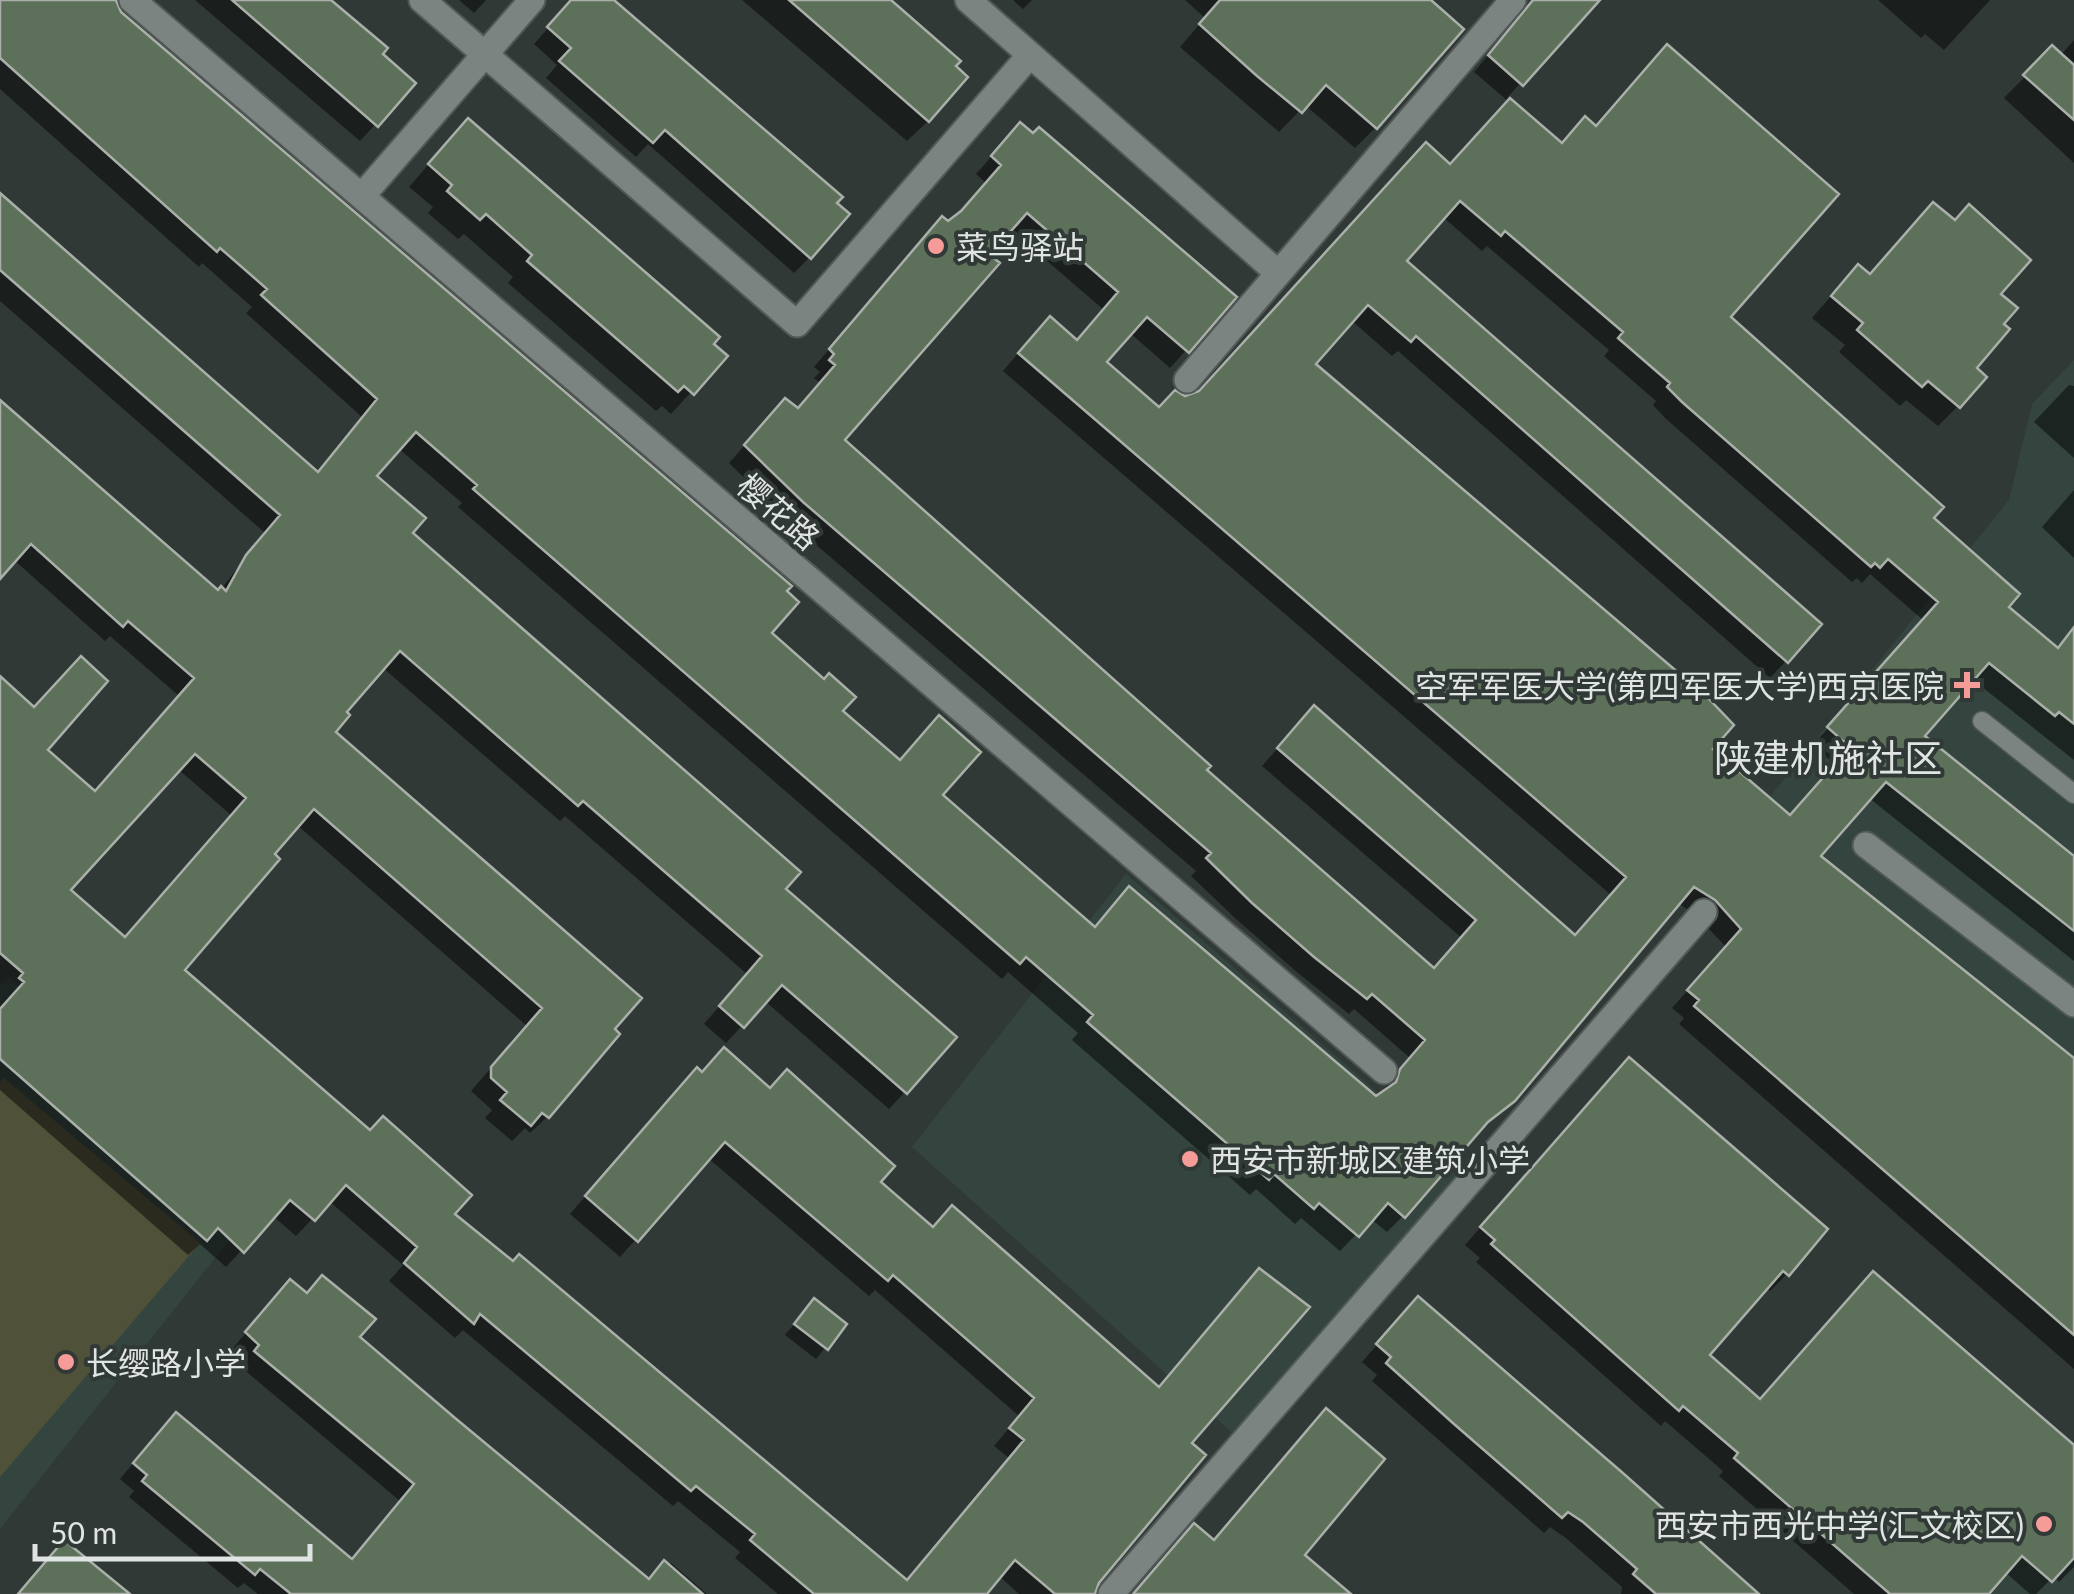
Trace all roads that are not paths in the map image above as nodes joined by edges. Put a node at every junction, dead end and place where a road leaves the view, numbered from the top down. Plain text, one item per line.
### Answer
1 (132, 0) edge
2 (422, 0) edge
3 (532, 0) edge
4 (968, 0) edge
5 (1513, 0) edge
6 (485, 55) junction
7 (1030, 55) junction
8 (362, 196) junction
9 (1278, 273) junction
10 (1187, 380) dead end
11 (1982, 721) dead end
12 (2074, 794) edge
13 (1866, 845) dead end
14 (1704, 912) dead end
15 (2074, 1004) edge
16 (1384, 1071) dead end
17 (1111, 1594) edge

1 - 8 street, 樱花路
2 - 6 street
3 - 6 street
4 - 7 street
5 - 9 street
6 - 7 street
6 - 8 street
7 - 9 street
8 - 16 street, 樱花路
9 - 10 street
11 - 12 lane
13 - 15 street
14 - 17 street

